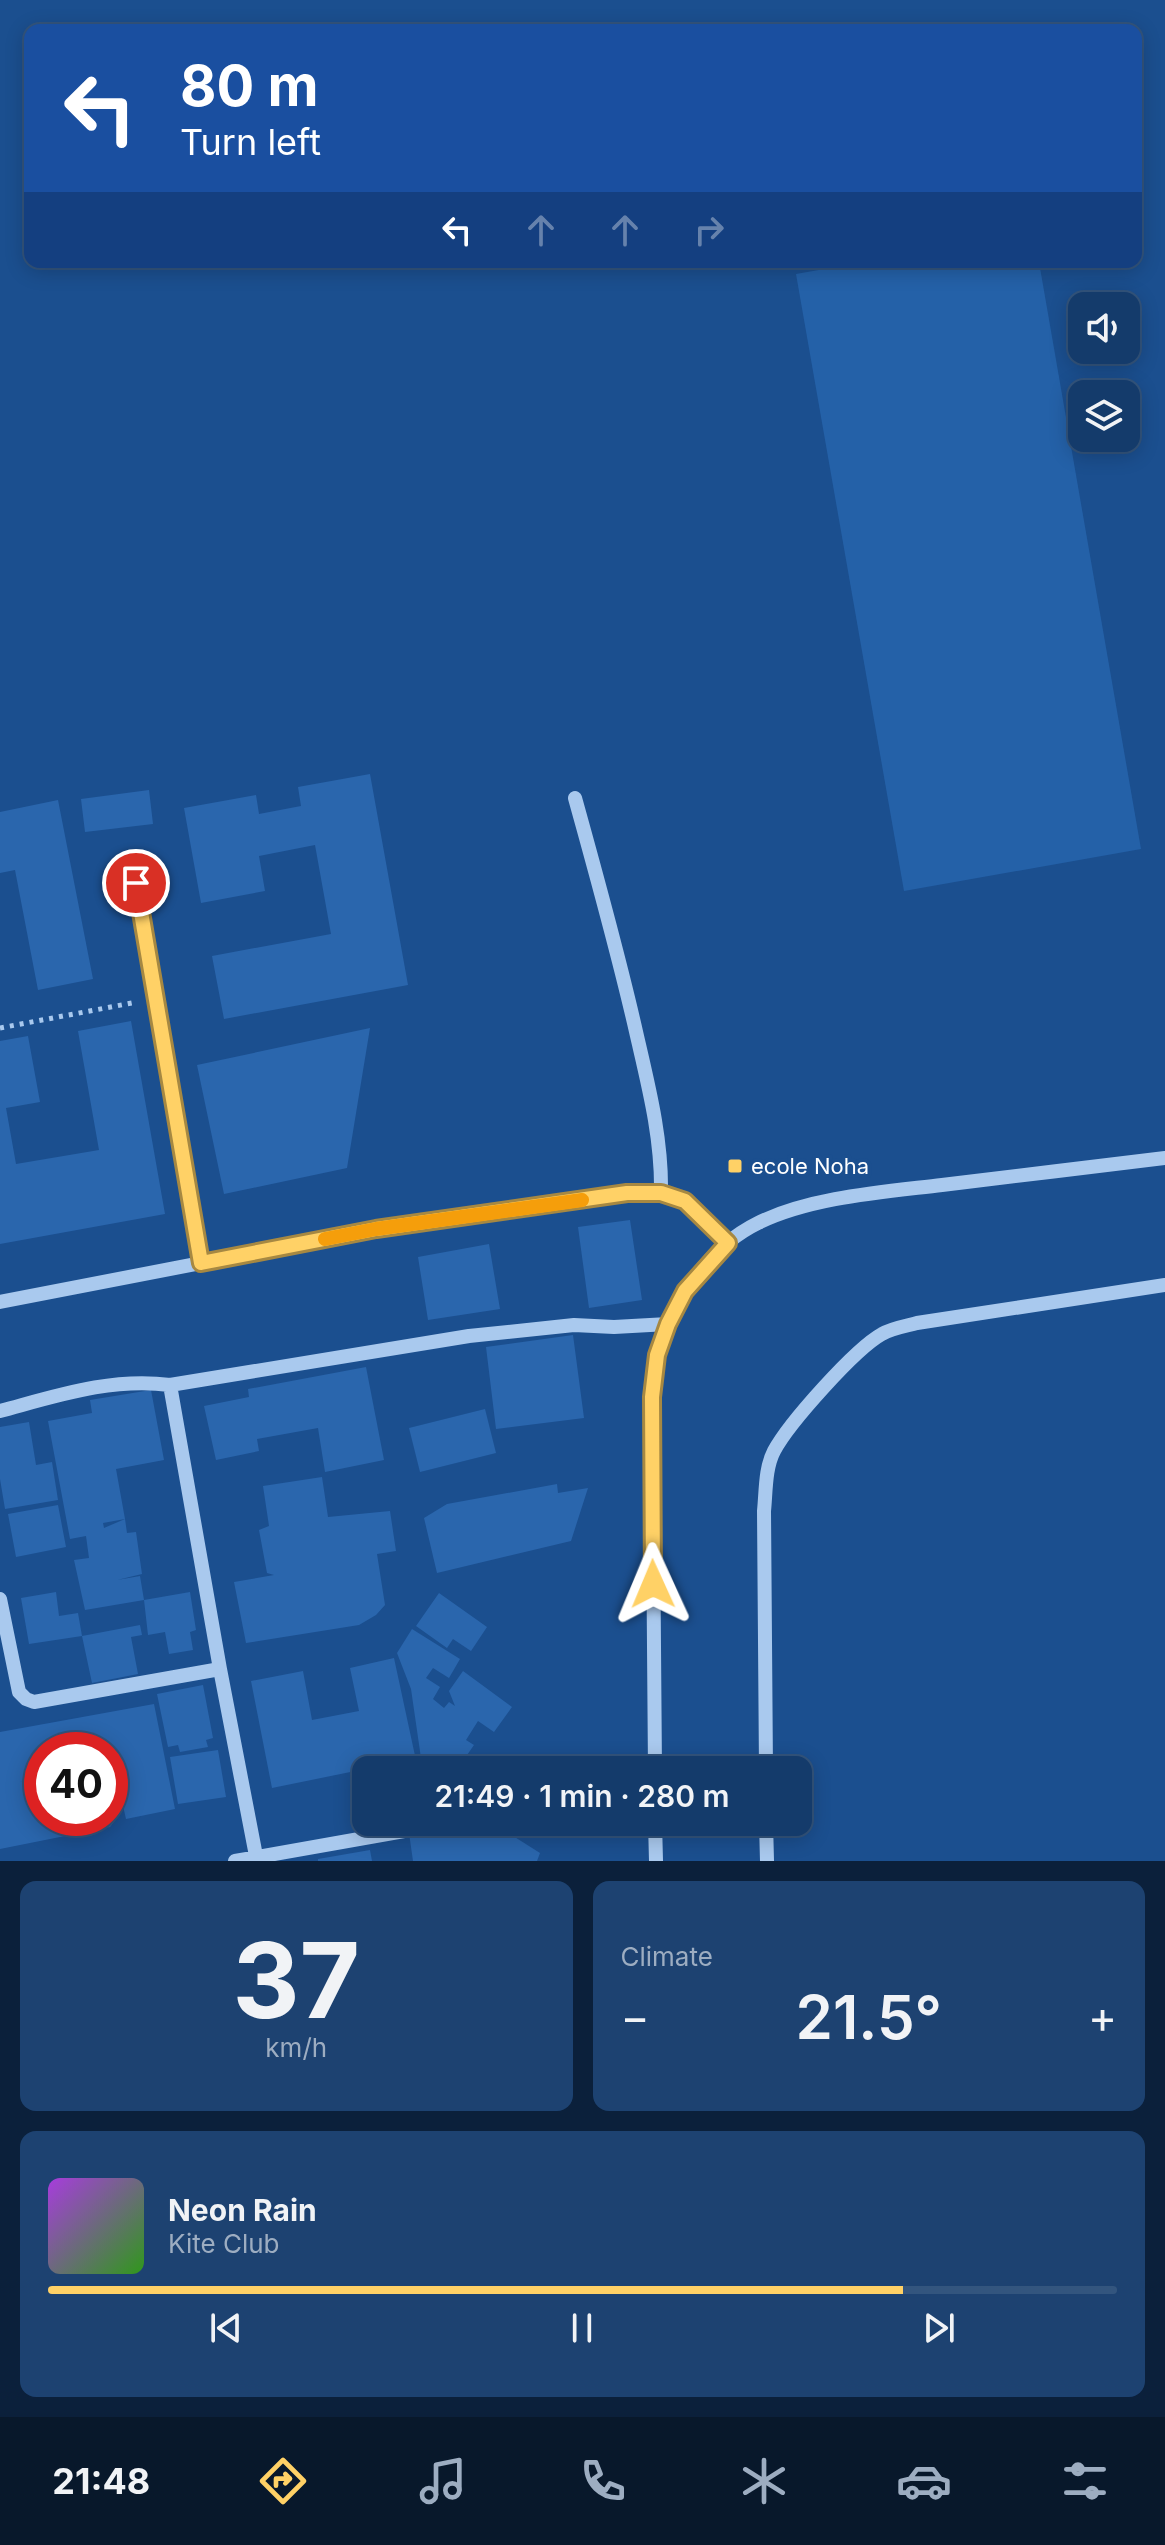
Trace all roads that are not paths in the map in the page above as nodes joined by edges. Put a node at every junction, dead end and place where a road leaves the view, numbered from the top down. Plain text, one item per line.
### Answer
1 (575, 798) dead end
2 (136, 883) dead end
3 (1165, 1158) edge
4 (661, 1193) junction
5 (728, 1243) junction
6 (201, 1263) junction
7 (1165, 1285) edge
8 (0, 1302) edge
9 (668, 1324) junction
10 (170, 1385) junction
11 (0, 1411) edge
12 (0, 1599) edge
13 (220, 1669) junction
14 (655, 1756) edge
15 (766, 1756) edge
16 (380, 1836) edge
17 (655, 1836) edge
18 (766, 1836) edge
19 (257, 1859) edge
20 (235, 1861) edge
21 (656, 1861) edge
22 (767, 1861) edge

1 - 4 street
2 - 6 street
3 - 5 street
4 - 5 street
4 - 6 street
5 - 9 street
6 - 8 street
7 - 15 street
9 - 10 street
9 - 14 street
10 - 11 street
10 - 13 street
12 - 13 street
13 - 19 street
16 - 19 street
17 - 21 street
18 - 22 street
19 - 20 street

